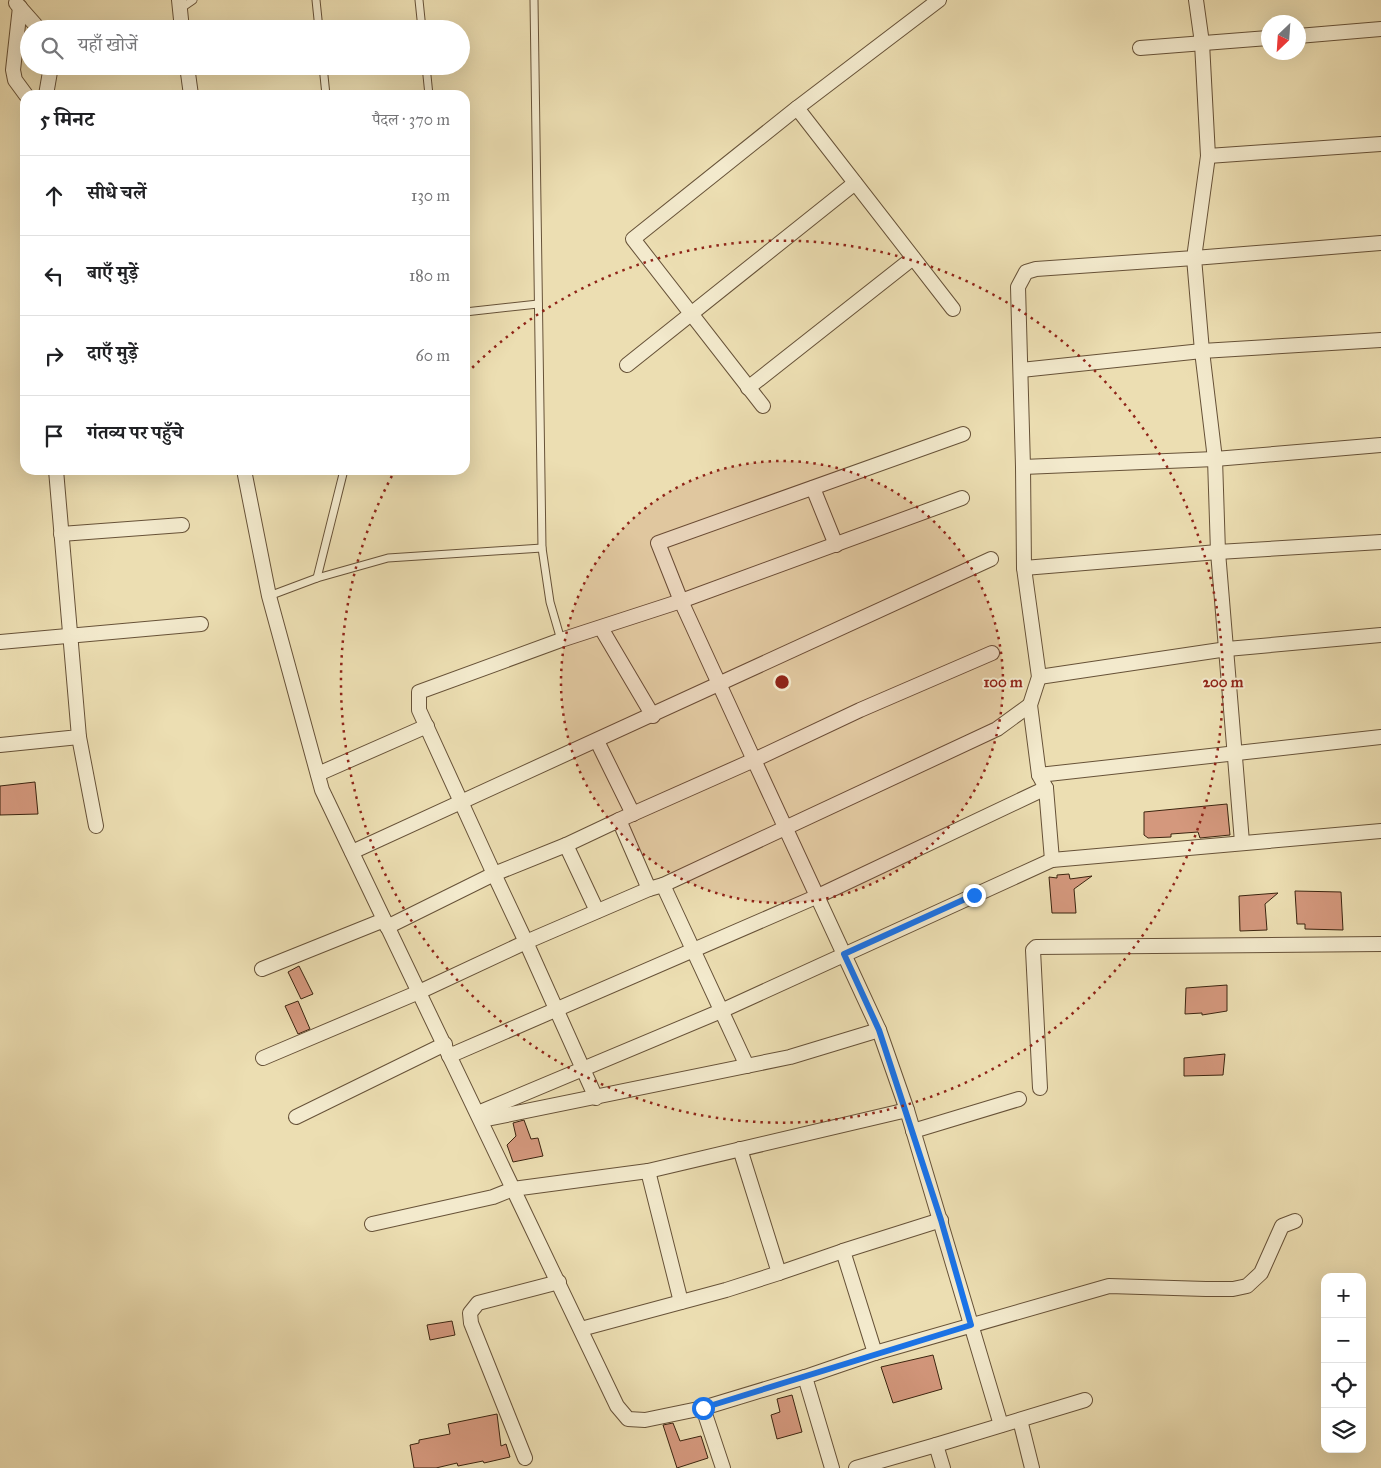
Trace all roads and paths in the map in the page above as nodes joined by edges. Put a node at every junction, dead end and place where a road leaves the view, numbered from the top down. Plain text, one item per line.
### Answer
1 (193, 0) edge
2 (316, 0) edge
3 (419, 0) edge
4 (534, 0) edge
5 (939, 0) edge
6 (1196, 0) edge
7 (17, 4) edge
8 (179, 4) edge
9 (30, 20) edge
10 (181, 20) edge
11 (318, 20) edge
12 (421, 20) edge
13 (1381, 29) edge
14 (1306, 35) edge
15 (1261, 39) edge
16 (1202, 43) junction
17 (1140, 48) dead end
18 (50, 75) edge
19 (188, 75) edge
20 (324, 75) edge
21 (427, 75) edge
22 (22, 90) edge
23 (47, 90) edge
24 (190, 90) edge
25 (325, 90) edge
26 (428, 90) edge
27 (797, 108) junction
28 (1381, 144) edge
29 (1208, 156) junction
30 (855, 183) junction
31 (1381, 242) edge
32 (913, 258) junction
33 (1194, 258) junction
34 (538, 304) junction
35 (953, 309) dead end
36 (470, 311) edge
37 (691, 314) junction
38 (1381, 340) edge
39 (1202, 351) junction
40 (627, 365) dead end
41 (1021, 370) junction
42 (748, 388) junction
43 (763, 406) dead end
44 (963, 434) dead end
45 (1381, 445) edge
46 (1215, 459) junction
47 (1023, 467) junction
48 (56, 475) edge
49 (245, 475) edge
50 (343, 475) edge
51 (813, 488) junction
52 (962, 498) dead end
53 (182, 525) dead end
54 (61, 534) junction
55 (1381, 542) edge
56 (836, 544) junction
57 (542, 548) junction
58 (1218, 552) junction
59 (991, 559) dead end
60 (1024, 568) junction
61 (317, 578) junction
62 (268, 596) junction
63 (681, 602) junction
64 (201, 624) dead end
65 (601, 628) junction
66 (1381, 635) edge
67 (70, 636) junction
68 (560, 640) junction
69 (0, 642) edge
70 (1226, 649) junction
71 (992, 653) dead end
72 (1039, 677) junction
73 (718, 686) junction
74 (1030, 705) junction
75 (653, 716) junction
76 (427, 726) junction
77 (79, 737) junction
78 (1381, 737) edge
79 (597, 741) junction
80 (0, 746) edge
81 (1235, 754) junction
82 (754, 760) junction
83 (318, 774) junction
84 (1039, 775) junction
85 (1046, 788) junction
86 (462, 802) junction
87 (633, 814) junction
88 (619, 820) junction
89 (96, 826) dead end
90 (785, 827) junction
91 (1381, 831) edge
92 (1242, 842) junction
93 (566, 845) junction
94 (352, 852) junction
95 (1052, 860) junction
96 (494, 874) junction
97 (663, 886) junction
98 (649, 889) junction
99 (818, 896) junction
100 (597, 911) junction
101 (385, 923) junction
102 (526, 942) junction
103 (1381, 944) edge
104 (692, 951) junction
105 (844, 954) junction
106 (262, 970) dead end
107 (418, 992) junction
108 (556, 1011) junction
109 (721, 1011) junction
110 (879, 1030) junction
111 (447, 1050) junction
112 (263, 1058) dead end
113 (747, 1066) junction
114 (583, 1070) junction
115 (1040, 1088) dead end
116 (596, 1098) junction
117 (1019, 1099) dead end
118 (907, 1110) junction
119 (296, 1116) dead end
120 (480, 1116) junction
121 (913, 1130) junction
122 (740, 1150) junction
123 (648, 1171) junction
124 (513, 1189) junction
125 (941, 1220) junction
126 (1295, 1221) dead end
127 (372, 1224) dead end
128 (843, 1251) junction
129 (778, 1273) junction
130 (559, 1282) junction
131 (681, 1302) junction
132 (971, 1325) junction
133 (581, 1329) junction
134 (876, 1353) junction
135 (805, 1377) junction
136 (1085, 1400) dead end
137 (703, 1408) junction
138 (1020, 1420) junction
139 (1001, 1426) junction
140 (936, 1446) junction
141 (525, 1458) dead end
142 (723, 1468) edge
143 (832, 1468) edge
144 (856, 1468) edge
145 (943, 1468) edge
146 (1032, 1468) edge

1 - 8 lane
2 - 11 lane
3 - 12 lane
4 - 34 lane
5 - 27 street
6 - 16 street
7 - 9 street
7 - 22 street
8 - 10 street
13 - 14 street
15 - 16 street
16 - 17 street
16 - 29 street
18 - 23 street
19 - 24 street
20 - 25 lane
21 - 26 lane
27 - 30 street
27 - 37 street
28 - 29 street
29 - 33 street
30 - 32 street
30 - 37 street
31 - 33 street
32 - 35 street
32 - 42 street
33 - 39 street
33 - 41 street
34 - 36 lane
34 - 57 lane
37 - 40 street
37 - 42 street
38 - 39 street
39 - 41 street
39 - 46 street
41 - 47 street
42 - 43 street
44 - 51 street
45 - 46 street
46 - 47 street
46 - 58 street
47 - 60 street
48 - 54 street
49 - 62 street
50 - 61 lane
51 - 56 street
51 - 63 street
52 - 56 street
53 - 54 street
54 - 67 street
55 - 58 street
56 - 63 street
57 - 61 lane
57 - 68 lane
58 - 60 street
58 - 70 street
59 - 73 street
60 - 72 street
61 - 62 lane
62 - 83 street
63 - 65 street
63 - 73 street
64 - 67 street
65 - 68 street
65 - 75 street
66 - 70 street
67 - 69 street
67 - 77 street
68 - 76 street
70 - 72 street
70 - 81 street
71 - 82 street
72 - 74 street
73 - 75 street
73 - 82 street
74 - 84 street
74 - 90 street
75 - 79 street
76 - 83 street
76 - 86 street
77 - 80 street
77 - 89 street
78 - 81 street
79 - 86 street
79 - 87 street
81 - 84 street
81 - 92 street
82 - 87 street
82 - 90 street
83 - 94 street
84 - 85 street
85 - 95 street
85 - 99 street
86 - 94 street
86 - 96 street
87 - 88 street
88 - 93 street
88 - 98 street
90 - 97 street
90 - 99 street
91 - 92 street
92 - 95 street
93 - 96 street
93 - 100 street
94 - 101 street
95 - 105 street
96 - 101 street
96 - 102 street
97 - 98 street
97 - 104 street
98 - 100 street
99 - 104 street
99 - 105 street
100 - 102 street
101 - 106 street
101 - 107 street
102 - 107 street
102 - 108 street
103 - 115 street
104 - 108 street
104 - 109 street
105 - 109 street
105 - 110 street
107 - 111 street
107 - 112 street
108 - 111 street
108 - 114 street
109 - 113 street
109 - 114 street
110 - 113 street
110 - 118 street
111 - 119 street
111 - 120 street
113 - 116 street
114 - 116 street
114 - 120 street
116 - 120 street
117 - 121 street
118 - 121 street
118 - 122 street
120 - 124 street
121 - 125 street
122 - 123 street
122 - 129 street
123 - 124 street
123 - 131 street
124 - 127 street
124 - 130 street
125 - 128 street
125 - 132 street
126 - 132 street
128 - 129 street
128 - 134 street
129 - 131 street
130 - 133 street
130 - 141 street
131 - 133 street
132 - 134 street
132 - 139 street
133 - 137 street
134 - 135 street
135 - 137 street
135 - 143 street
136 - 138 street
137 - 142 street
138 - 139 street
138 - 146 street
139 - 140 street
140 - 144 street
140 - 145 street

